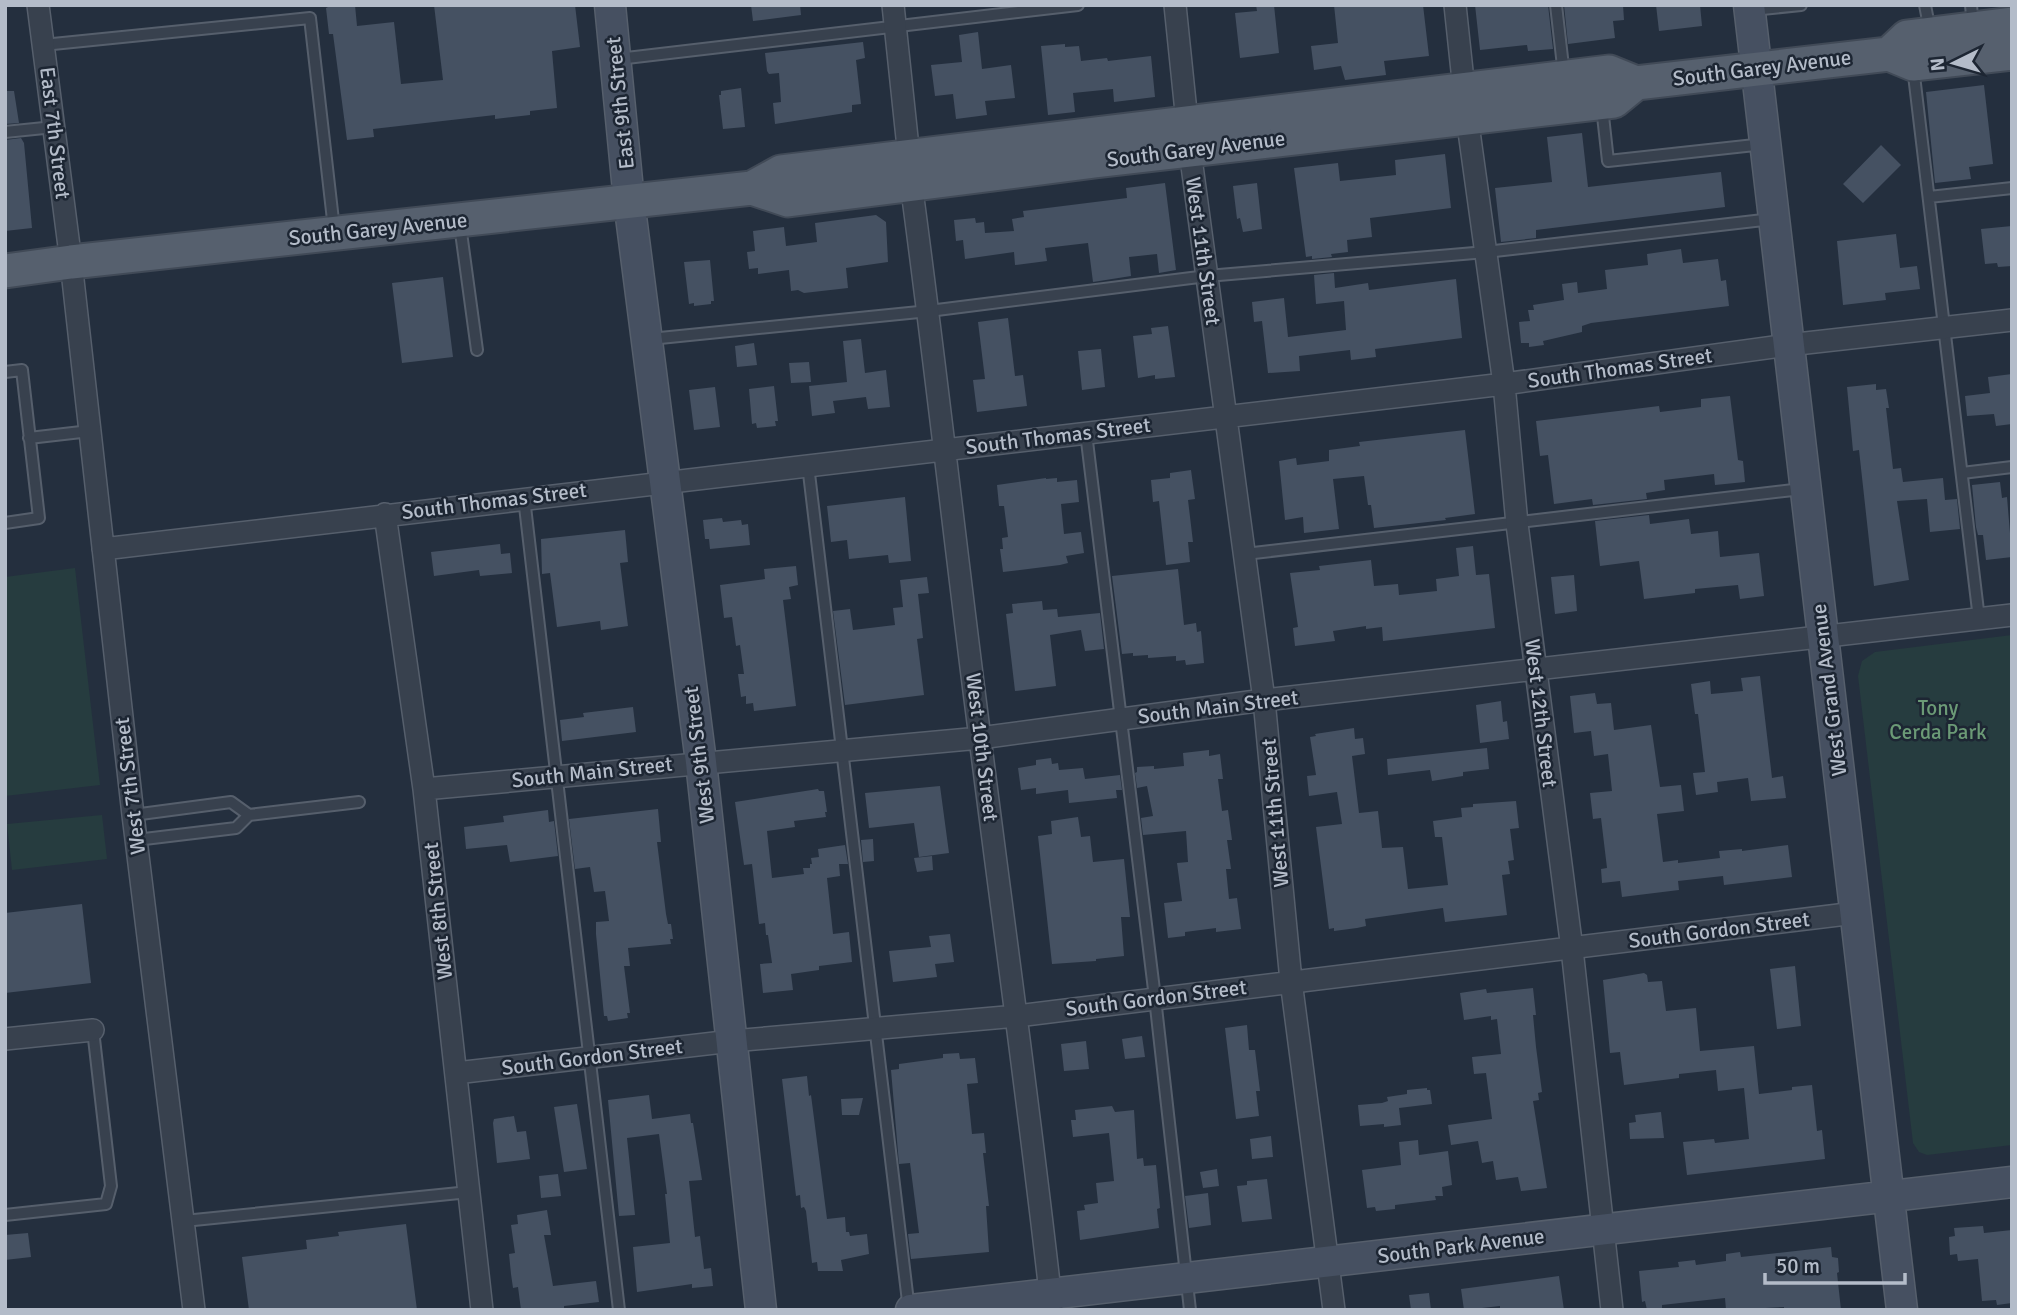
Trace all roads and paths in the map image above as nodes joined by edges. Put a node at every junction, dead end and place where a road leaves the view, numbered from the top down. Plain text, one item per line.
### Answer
1 (38, 5) edge
2 (610, 5) edge
3 (1077, 5) edge
4 (1175, 5) edge
5 (1455, 5) edge
6 (1556, 5) edge
7 (1801, 5) edge
8 (1749, 8) edge
9 (894, 16) edge
10 (1972, 17) edge
11 (1928, 20) edge
12 (2012, 24) edge
13 (43, 45) junction
14 (2012, 53) edge
15 (616, 59) junction
16 (1901, 59) junction
17 (1756, 70) junction
18 (1564, 78) junction
19 (1636, 82) junction
20 (1602, 103) junction
21 (1466, 104) junction
22 (54, 127) junction
23 (5, 132) edge
24 (1188, 137) junction
25 (1764, 144) junction
26 (910, 170) junction
27 (2012, 188) edge
28 (1929, 197) junction
29 (629, 201) junction
30 (1773, 219) junction
31 (459, 220) junction
32 (334, 234) junction
33 (1486, 253) junction
34 (71, 262) junction
35 (5, 271) edge
36 (1207, 276) junction
37 (929, 311) junction
38 (2012, 320) edge
39 (1944, 327) junction
40 (647, 340) junction
41 (1788, 345) junction
42 (477, 350) dead end
43 (5, 372) edge
44 (1504, 384) junction
45 (1226, 416) junction
46 (90, 430) junction
47 (1086, 433) junction
48 (29, 438) junction
49 (946, 449) junction
50 (807, 465) junction
51 (2012, 467) edge
52 (1962, 473) junction
53 (665, 482) junction
54 (1805, 489) junction
55 (524, 498) junction
56 (385, 514) junction
57 (5, 523) edge
58 (1517, 524) junction
59 (103, 549) junction
60 (1244, 554) junction
61 (2012, 615) edge
62 (1979, 619) junction
63 (1823, 637) junction
64 (1535, 669) junction
65 (1264, 700) junction
66 (1120, 719) junction
67 (980, 738) junction
68 (841, 750) junction
69 (701, 762) junction
70 (555, 776) junction
71 (424, 789) junction
72 (359, 802) dead end
73 (133, 815) junction
74 (248, 816) junction
75 (136, 840) junction
76 (1855, 913) junction
77 (1572, 949) junction
78 (1291, 981) junction
79 (1155, 998) junction
80 (1017, 1016) junction
81 (876, 1028) junction
82 (93, 1030) joint
83 (5, 1039) edge
84 (732, 1041) junction
85 (589, 1057) junction
86 (456, 1073) junction
87 (2012, 1182) edge
88 (469, 1192) junction
89 (1888, 1196) junction
90 (5, 1215) edge
91 (184, 1221) junction
92 (1604, 1229) junction
93 (1328, 1261) junction
94 (1186, 1278) junction
95 (1051, 1302) edge
96 (194, 1310) edge
97 (482, 1310) edge
98 (619, 1310) edge
99 (761, 1310) edge
100 (910, 1310) edge
101 (1190, 1310) edge
102 (1334, 1310) edge
103 (1612, 1310) edge
104 (1902, 1310) edge

1 - 13 street, East 7th Street
2 - 15 street, East 9th Street
3 - 9 lane
4 - 24 street, West 11th Street
5 - 21 street, West 12th Street
6 - 18 lane
7 - 8 lane
8 - 17 street, West Grand Avenue
9 - 15 lane
9 - 26 street, West 10th Street
10 - 11 main road, South Garey Avenue
10 - 12 main road, South Garey Avenue
11 - 16 main road, South Garey Avenue
13 - 22 street, East 7th Street
13 - 32 lane
14 - 16 main road, South Garey Avenue
15 - 29 street, East 9th Street
16 - 17 main road, South Garey Avenue
16 - 28 lane
17 - 19 main road, South Garey Avenue
17 - 25 street, West Grand Avenue
18 - 19 main road, South Garey Avenue
18 - 21 main road, South Garey Avenue
19 - 20 main road, South Garey Avenue
20 - 21 main road, South Garey Avenue
20 - 25 lane
21 - 24 main road, South Garey Avenue
21 - 33 street, West 12th Street
22 - 23 lane
22 - 34 street, East 7th Street
24 - 26 main road, South Garey Avenue
24 - 36 street, West 11th Street
25 - 30 street, West Grand Avenue
26 - 29 main road, South Garey Avenue
26 - 37 street, West 10th Street
27 - 28 lane
28 - 39 lane
29 - 31 main road, South Garey Avenue
29 - 40 street, West 9th Street
30 - 33 lane
30 - 41 street, West Grand Avenue
31 - 32 main road, South Garey Avenue
31 - 42 lane
32 - 34 main road, South Garey Avenue
33 - 36 lane
33 - 44 street, West 12th Street
34 - 35 main road, South Garey Avenue
34 - 46 street, West 7th Street
36 - 37 lane
36 - 45 street, West 11th Street
37 - 40 lane
37 - 49 street, West 10th Street
38 - 39 street, South Thomas Street
39 - 41 street, South Thomas Street
39 - 52 lane
40 - 53 street, West 9th Street
41 - 44 street, South Thomas Street
41 - 54 street, West Grand Avenue
43 - 48 lane
44 - 45 street, South Thomas Street
44 - 58 street, West 12th Street
45 - 47 street, South Thomas Street
45 - 60 street, West 11th Street
46 - 48 lane
46 - 59 street, West 7th Street
47 - 49 street, South Thomas Street
47 - 66 lane
48 - 57 lane
49 - 50 street, South Thomas Street
49 - 67 street, West 10th Street
50 - 53 street, South Thomas Street
50 - 68 lane
51 - 52 lane
52 - 62 lane
53 - 55 street, South Thomas Street
53 - 69 street, West 9th Street
54 - 58 lane
54 - 63 street, West Grand Avenue
55 - 56 street, South Thomas Street
55 - 70 lane
56 - 59 street, South Thomas Street
56 - 71 street, West 8th Street
58 - 60 lane
58 - 64 street, West 12th Street
59 - 73 street, West 7th Street
60 - 65 street, West 11th Street
61 - 62 street, South Main Street
62 - 63 street, South Main Street
63 - 64 street, South Main Street
63 - 76 street, West Grand Avenue
64 - 65 street, South Main Street
64 - 77 street, West 12th Street
65 - 66 street, South Main Street
65 - 78 street, West 11th Street
66 - 67 street, South Main Street
66 - 79 lane
67 - 68 street, South Main Street
67 - 80 street, West 10th Street
68 - 69 street, South Main Street
68 - 81 lane
69 - 70 street, South Main Street
69 - 84 street, West 9th Street
70 - 71 street, South Main Street
70 - 85 lane
71 - 86 street, West 8th Street
72 - 74 lane
73 - 74 lane
73 - 75 street, West 7th Street
74 - 75 lane
75 - 91 street, West 7th Street
76 - 77 street, South Gordon Street
76 - 89 street, West Grand Avenue
77 - 78 street, South Gordon Street
77 - 92 street, West 12th Street
78 - 79 street, South Gordon Street
78 - 93 street, West 11th Street
79 - 80 street, South Gordon Street
79 - 94 lane
80 - 81 street, South Gordon Street
80 - 95 street, West 10th Street
81 - 84 street, South Gordon Street
81 - 100 lane
82 - 83 street
82 - 90 lane
84 - 85 street, South Gordon Street
84 - 99 street, West 9th Street
85 - 86 street, South Gordon Street
85 - 98 lane
86 - 88 street, West 8th Street
87 - 89 street, South Park Avenue
88 - 91 lane
88 - 97 street, West 8th Street
89 - 92 street, South Park Avenue
89 - 104 street, West Grand Avenue
91 - 96 street, West 7th Street
92 - 93 street, South Park Avenue
92 - 103 street, West 12th Street
93 - 94 street, South Park Avenue
93 - 102 street, West 11th Street
94 - 95 street, South Park Avenue
94 - 101 lane
95 - 100 street, South Park Avenue

